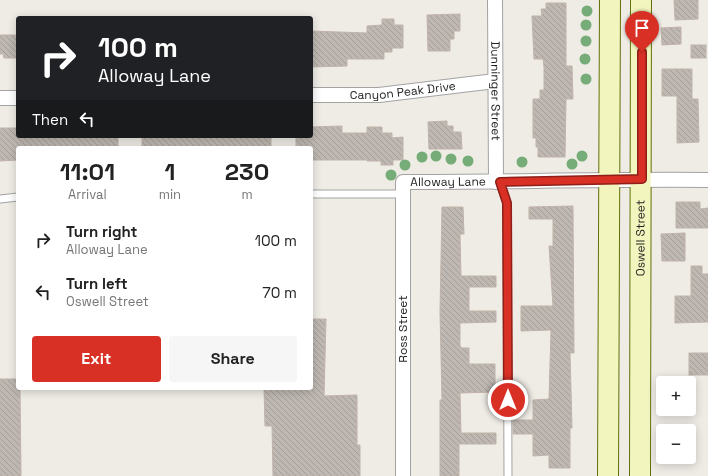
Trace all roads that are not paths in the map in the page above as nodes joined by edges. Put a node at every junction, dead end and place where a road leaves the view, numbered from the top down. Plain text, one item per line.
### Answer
1 (495, 0) edge
2 (610, 0) edge
3 (642, 0) edge
4 (495, 80) junction
5 (313, 95) edge
6 (0, 98) edge
7 (16, 98) edge
8 (609, 179) junction
9 (642, 179) junction
10 (708, 180) edge
11 (498, 182) junction
12 (403, 188) junction
13 (313, 194) edge
14 (16, 197) edge
15 (0, 199) edge
16 (403, 476) edge
17 (508, 476) edge
18 (608, 476) edge
19 (640, 476) edge

1 - 4 street, Dunninger Street
2 - 8 main road
3 - 9 main road, Oswell Street
4 - 5 street, Canyon Peak Drive
4 - 11 street, Dunninger Street
6 - 7 street
8 - 9 street, Alloway Lane
8 - 11 street, Alloway Lane
8 - 18 main road
9 - 10 street, Alloway Lane
9 - 19 main road, Oswell Street
11 - 12 street, Alloway Lane
11 - 17 lane
12 - 13 lane
12 - 16 street, Ross Street
14 - 15 lane

